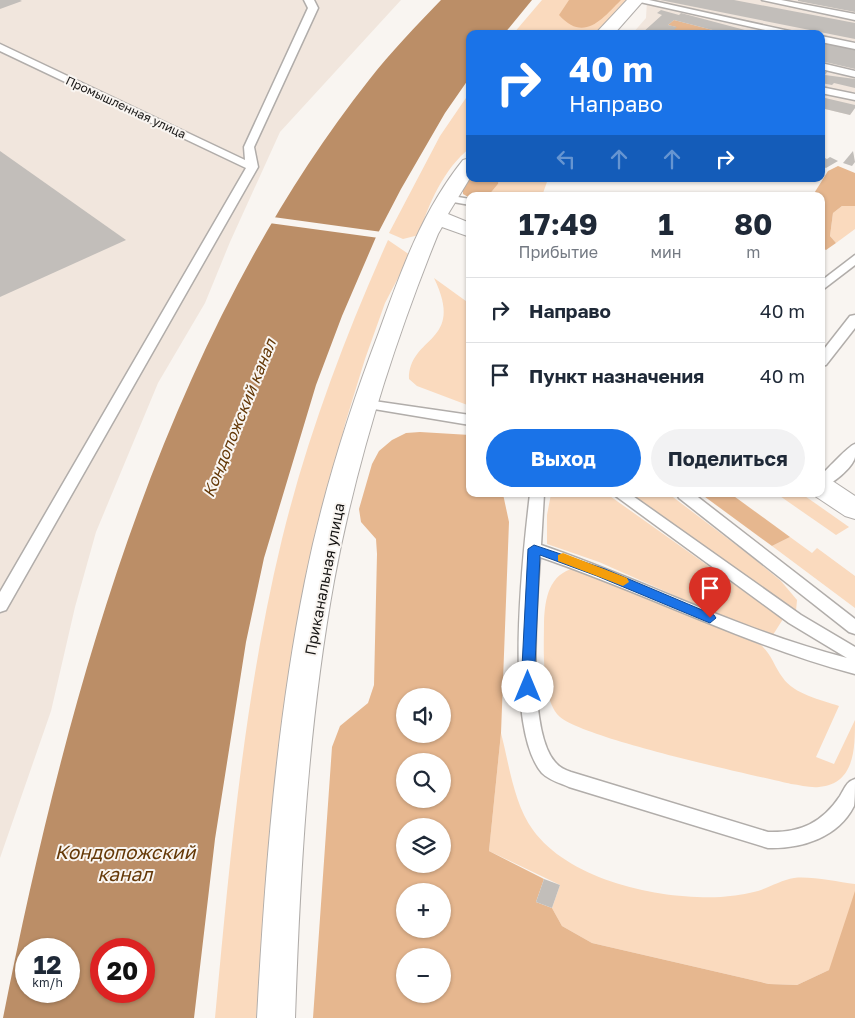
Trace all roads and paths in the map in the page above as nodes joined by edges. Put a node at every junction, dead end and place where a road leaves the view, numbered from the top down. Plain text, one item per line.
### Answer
1 (309, 0) edge
2 (636, 0) edge
3 (767, 0) edge
4 (855, 17) edge
5 (610, 30) edge
6 (770, 30) edge
7 (825, 40) edge
8 (855, 46) edge
9 (0, 47) edge
10 (825, 67) edge
11 (855, 74) edge
12 (825, 91) edge
13 (855, 97) edge
14 (252, 167) junction
15 (466, 173) edge
16 (451, 205) edge
17 (466, 226) edge
18 (855, 259) edge
19 (825, 284) edge
20 (855, 319) edge
21 (825, 357) edge
22 (366, 404) junction
23 (466, 419) edge
24 (855, 449) edge
25 (825, 481) edge
26 (825, 488) edge
27 (537, 497) edge
28 (624, 497) edge
29 (688, 497) edge
30 (855, 509) edge
31 (534, 549) junction
32 (0, 606) edge
33 (855, 628) edge
34 (855, 655) edge
35 (855, 667) edge
36 (855, 787) edge
37 (276, 1018) edge

1 - 14 lane
2 - 5 street
2 - 6 lane
3 - 4 lane
7 - 8 lane
9 - 14 lane, Промышленная улица
10 - 11 lane
12 - 13 lane
14 - 32 lane
15 - 16 street, Приканальная улица
16 - 17 street
16 - 22 street, Приканальная улица
18 - 19 lane
20 - 21 lane
22 - 23 lane
22 - 37 street, Приканальная улица
24 - 25 lane
26 - 30 street
27 - 31 lane
28 - 34 lane
29 - 33 lane
31 - 35 lane
31 - 36 lane

